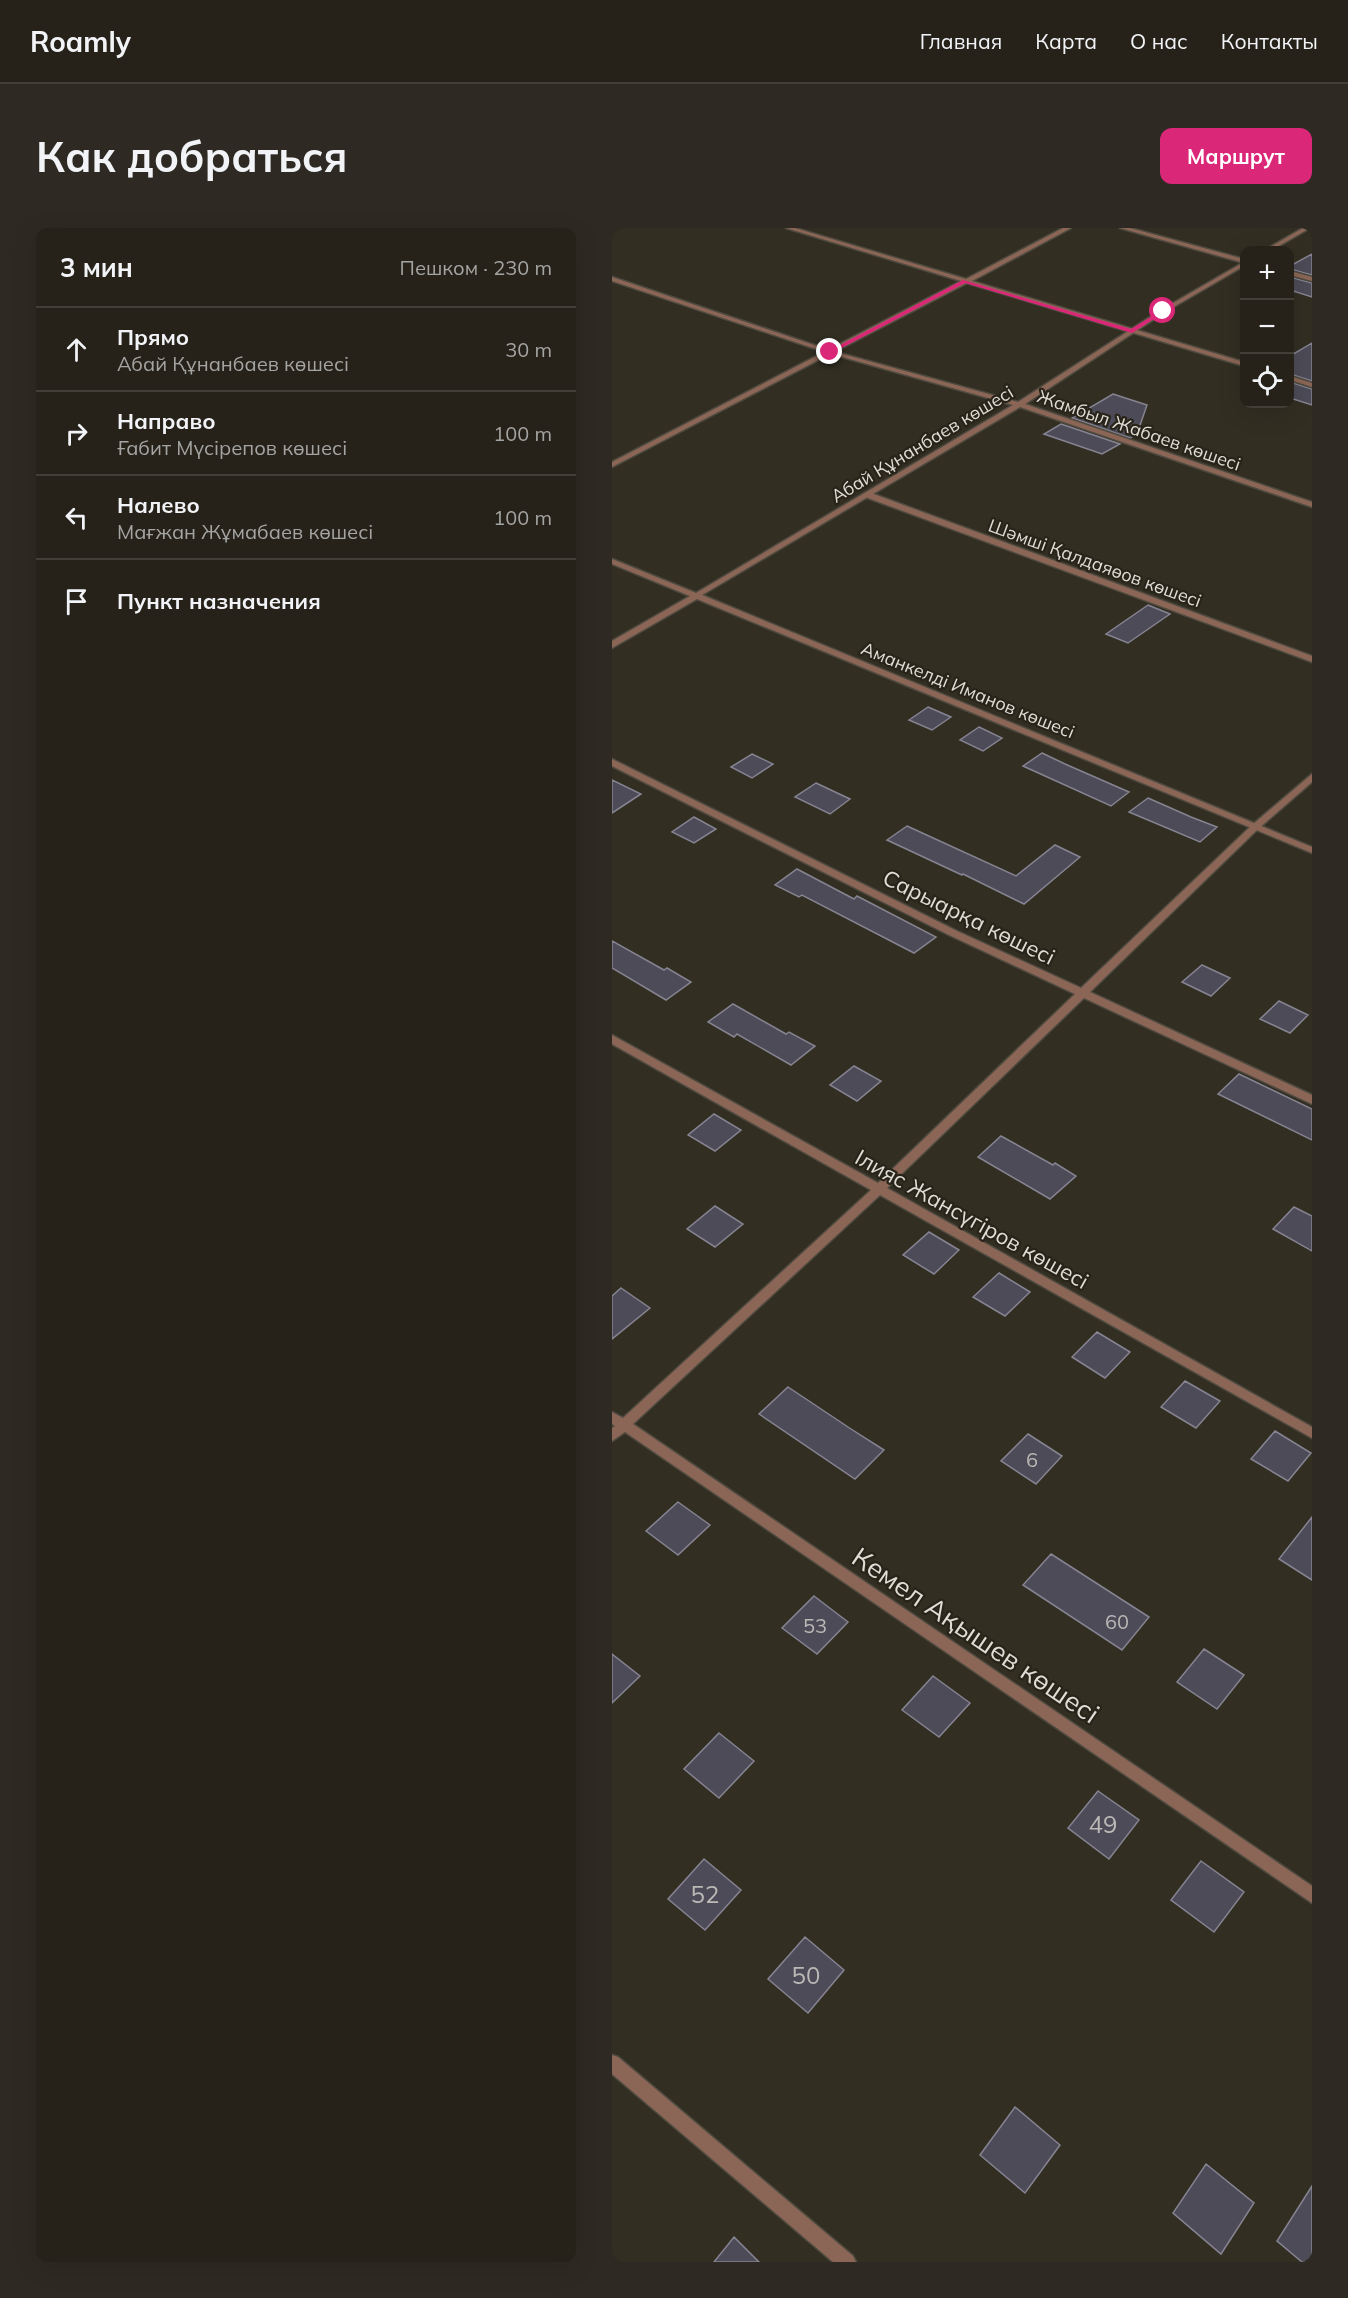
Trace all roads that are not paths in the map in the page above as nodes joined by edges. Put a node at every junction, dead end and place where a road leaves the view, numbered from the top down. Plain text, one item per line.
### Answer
1 (789, 228) edge
2 (1068, 228) edge
3 (1123, 228) edge
4 (1307, 228) edge
5 (1275, 246) edge
6 (1240, 262) edge
7 (1240, 266) edge
8 (1294, 274) edge
9 (612, 279) edge
10 (1312, 279) edge
11 (965, 281) junction
12 (1132, 331) junction
13 (830, 352) junction
14 (1240, 363) edge
15 (1294, 379) edge
16 (1312, 385) edge
17 (1019, 404) junction
18 (612, 465) edge
19 (868, 495) junction
20 (1312, 505) edge
21 (612, 561) edge
22 (696, 596) junction
23 (612, 645) edge
24 (1312, 659) edge
25 (612, 762) edge
26 (1312, 777) edge
27 (1255, 827) junction
28 (1312, 850) edge
29 (1082, 993) junction
30 (612, 1039) edge
31 (1312, 1100) edge
32 (878, 1191) junction
33 (612, 1417) edge
34 (625, 1425) junction
35 (1312, 1433) edge
36 (612, 1436) edge
37 (1312, 1895) edge
38 (612, 2063) edge
39 (847, 2262) edge

1 - 11 street
2 - 11 street
3 - 6 street
4 - 5 street
7 - 12 street, Абай Құнанбаев көшесі
8 - 10 street
9 - 13 street, Жамбыл Жабаев көшесі
11 - 12 street
11 - 13 street
12 - 14 street
12 - 17 street, Абай Құнанбаев көшесі
13 - 17 street, Жамбыл Жабаев көшесі
13 - 18 street
15 - 16 street
17 - 19 street, Абай Құнанбаев көшесі
17 - 20 street, Жамбыл Жабаев көшесі
19 - 22 street, Абай Құнанбаев көшесі
19 - 24 street, Шәмші Қалдаяөов көшесі
21 - 22 street, Аманкелді Иманов көшесі
22 - 23 street, Абай Құнанбаев көшесі
22 - 27 street, Аманкелді Иманов көшесі
25 - 29 street, Сарыарқа көшесі
26 - 27 street
27 - 28 street, Аманкелді Иманов көшесі
27 - 29 street
29 - 31 street, Сарыарқа көшесі
29 - 32 street
30 - 32 street, Ілияс Жансүгіров көшесі
32 - 34 street
32 - 35 street, Ілияс Жансүгіров көшесі
33 - 34 street, Кемел Ақышев көшесі
34 - 36 street
34 - 37 street, Кемел Ақышев көшесі
38 - 39 street

